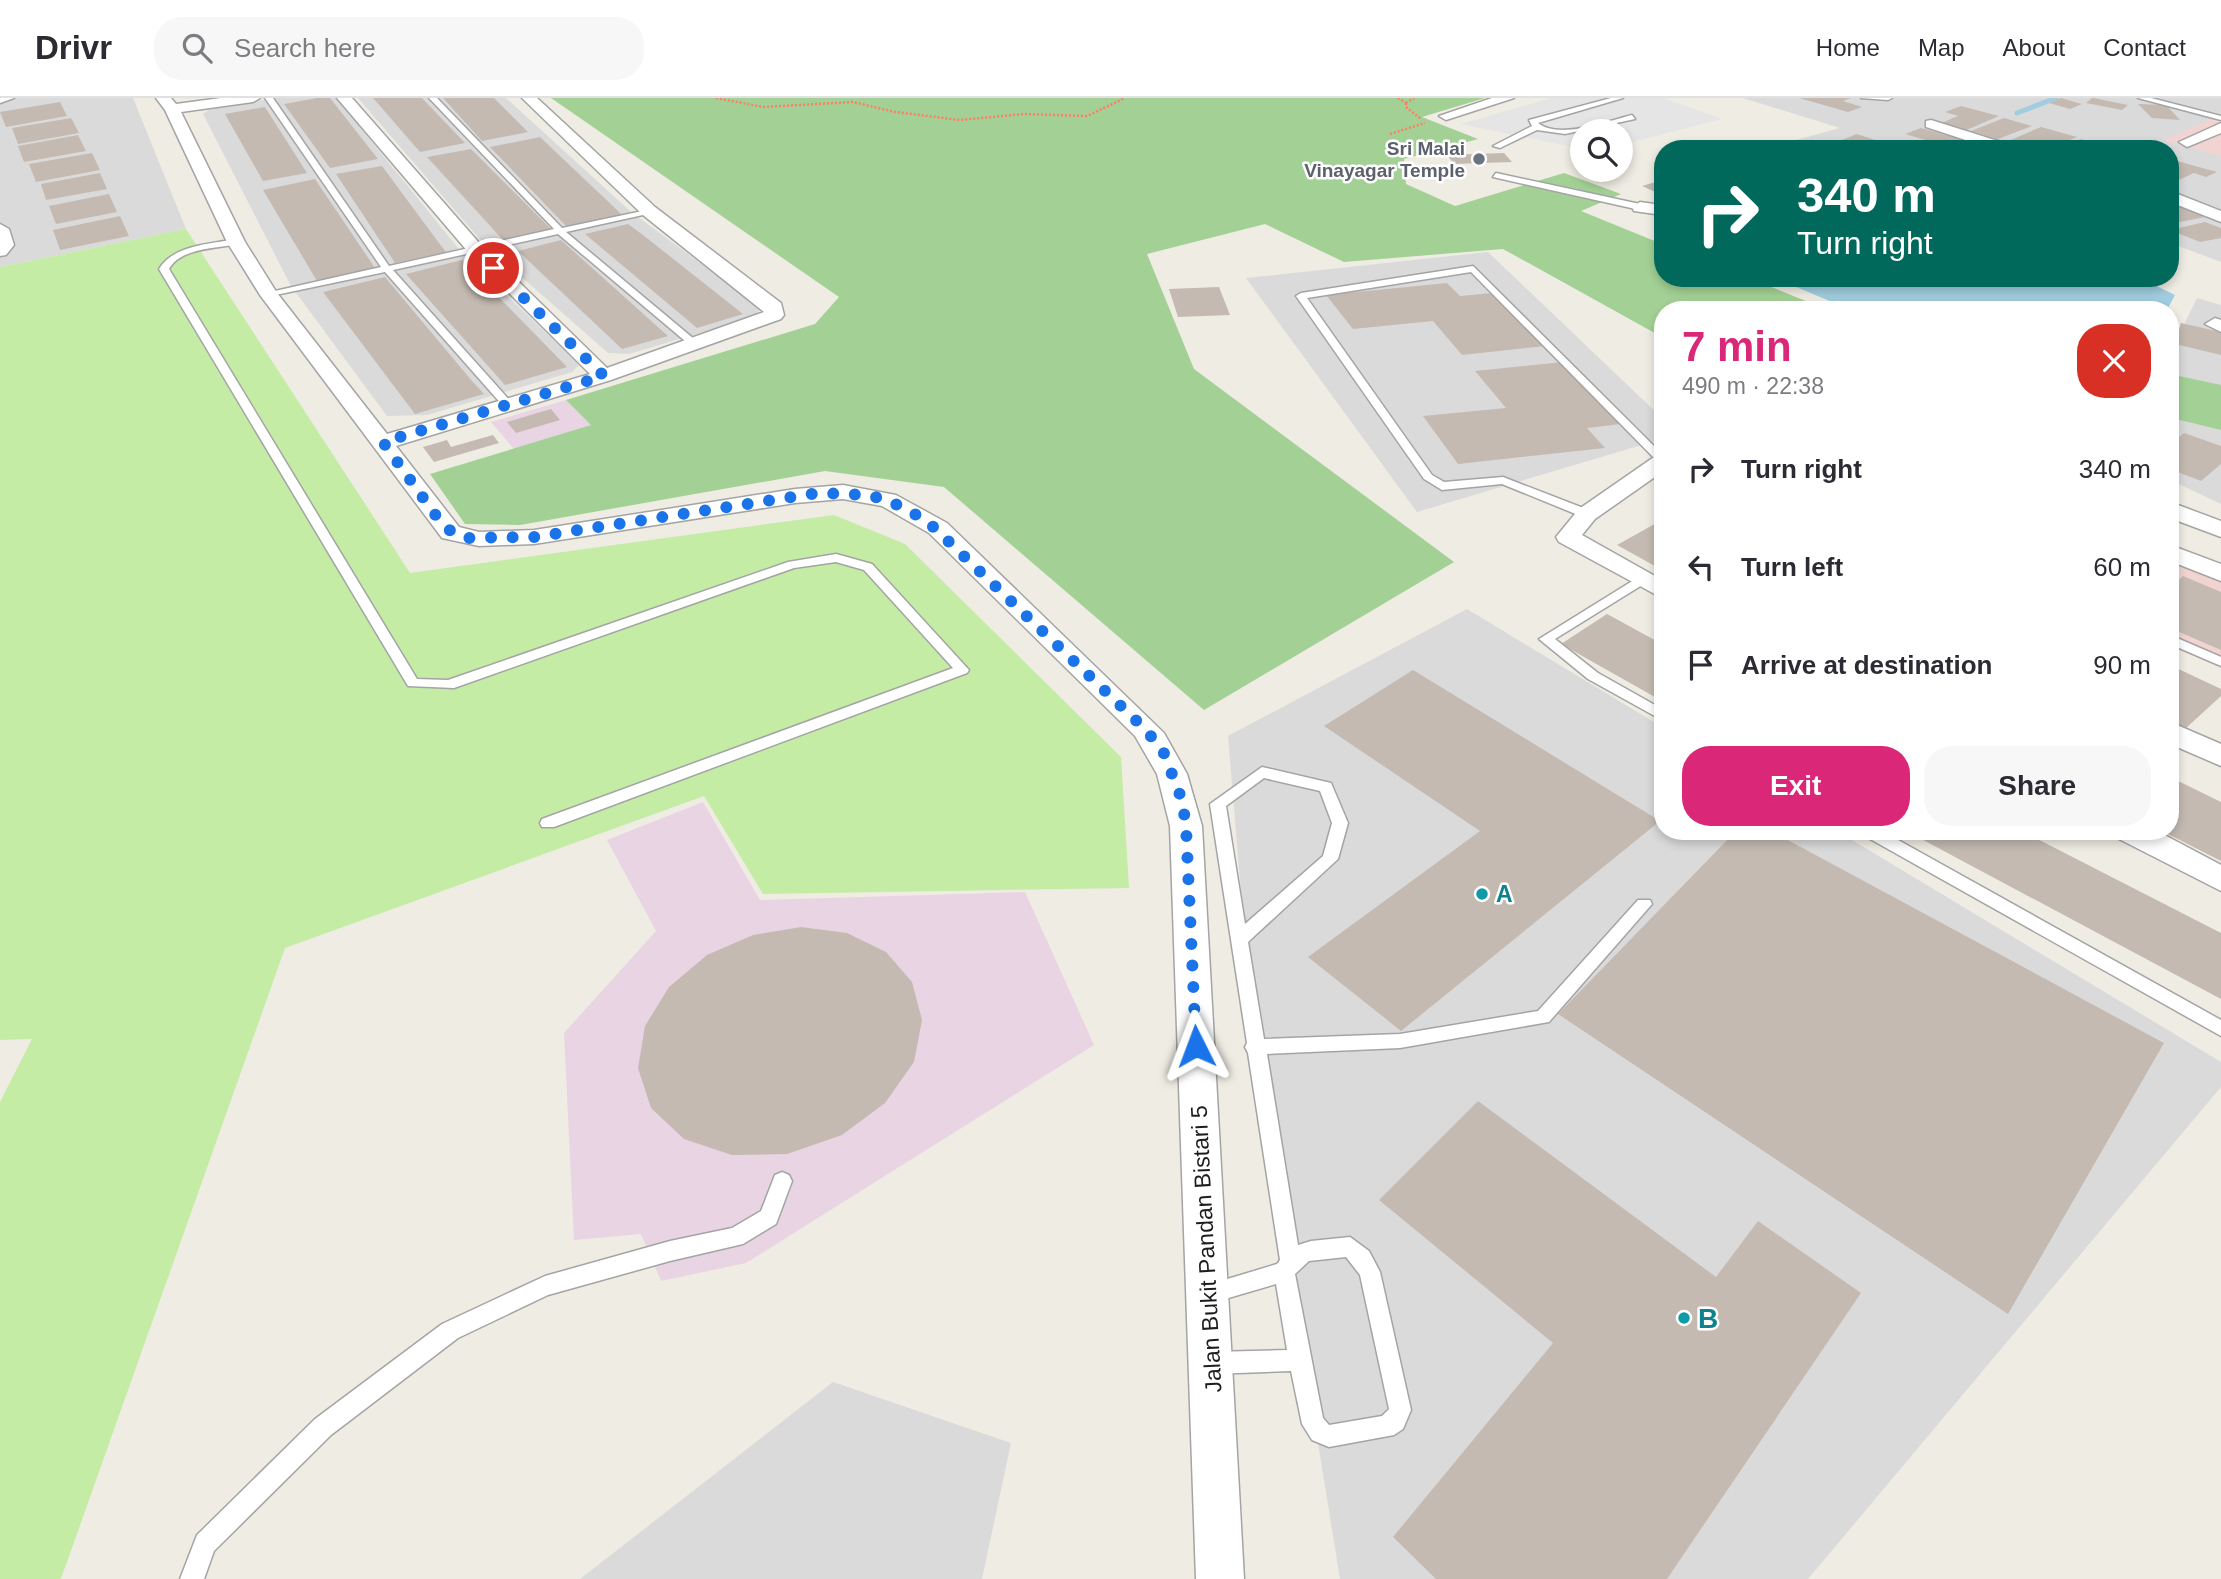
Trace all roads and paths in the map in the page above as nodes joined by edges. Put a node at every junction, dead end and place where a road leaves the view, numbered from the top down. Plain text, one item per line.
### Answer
1 (8, 98) edge
2 (253, 98) edge
3 (269, 98) edge
4 (344, 98) edge
5 (433, 98) edge
6 (529, 98) edge
7 (716, 98) edge
8 (1125, 98) edge
9 (1398, 98) edge
10 (1414, 98) edge
11 (1507, 98) edge
12 (1619, 98) edge
13 (1865, 98) edge
14 (1888, 98) edge
15 (2142, 98) edge
16 (0, 99) edge
17 (167, 103) edge
18 (1406, 103) junction
19 (1446, 116) dead end
20 (1632, 117) dead end
21 (2221, 118) edge
22 (1931, 124) dead end
23 (1536, 127) junction
24 (2221, 128) edge
25 (1390, 134) dead end
26 (1982, 140) edge
27 (1497, 146) dead end
28 (2210, 148) dead end
29 (1496, 175) dead end
30 (2179, 200) edge
31 (1640, 207) joint
32 (1654, 209) edge
33 (649, 211) junction
34 (2221, 217) edge
35 (0, 229) edge
36 (559, 231) junction
37 (236, 242) junction
38 (475, 250) junction
39 (0, 251) edge
40 (387, 269) junction
41 (269, 295) junction
42 (695, 344) junction
43 (604, 376) junction
44 (508, 405) junction
45 (383, 442) junction
46 (1654, 453) edge
47 (1654, 467) edge
48 (1636, 481) junction
49 (1654, 490) edge
50 (2179, 513) edge
51 (1587, 514) junction
52 (2218, 529) edge
53 (2179, 553) edge
54 (2179, 559) edge
55 (2221, 573) edge
56 (1652, 584) edge
57 (2179, 643) edge
58 (2221, 662) edge
59 (1654, 710) edge
60 (2179, 736) edge
61 (2221, 756) edge
62 (548, 823) dead end
63 (1886, 840) edge
64 (2147, 840) edge
65 (2221, 878) edge
66 (1644, 905) dead end
67 (1238, 940) junction
68 (2221, 1029) edge
69 (1254, 1047) junction
70 (782, 1181) dead end
71 (1287, 1266) junction
72 (1208, 1294) junction
73 (1300, 1360) junction
74 (1212, 1363) junction
75 (191, 1579) edge
76 (1220, 1579) edge

1 - 16 street
2 - 17 street
3 - 40 lane
4 - 38 street
5 - 36 lane
6 - 33 street
7 - 8 path
9 - 18 path
10 - 18 path
11 - 19 street
12 - 23 lane
13 - 14 lane
15 - 21 lane
17 - 37 street, Jalan Bukit Pandan Bistari 5
18 - 25 path
20 - 23 lane
22 - 26 street
23 - 27 lane
24 - 28 street
29 - 31 lane
30 - 34 street
31 - 32 street
33 - 36 lane
33 - 42 street
35 - 39 street
36 - 38 lane
36 - 42 lane
37 - 41 street, Jalan Bukit Pandan Bistari 5
37 - 62 lane
38 - 40 lane
38 - 43 street
40 - 41 lane
40 - 44 lane
41 - 45 street, Jalan Bukit Pandan Bistari 5
42 - 43 street
43 - 44 street
44 - 45 street
45 - 72 street, Jalan Bukit Pandan Bistari 5
46 - 51 lane
47 - 48 street
48 - 49 street
48 - 51 street
50 - 52 street
51 - 56 street
52 - 53 street
54 - 55 street
56 - 59 lane
57 - 58 lane
60 - 61 street
63 - 68 lane
64 - 65 street
66 - 69 lane
67 - 67 lane
67 - 69 lane
69 - 71 lane
70 - 75 lane
71 - 72 lane
71 - 73 lane
71 - 73 lane
72 - 74 street, Jalan Bukit Pandan Bistari 5
73 - 74 lane
74 - 76 street, Jalan Bukit Pandan Bistari 5

